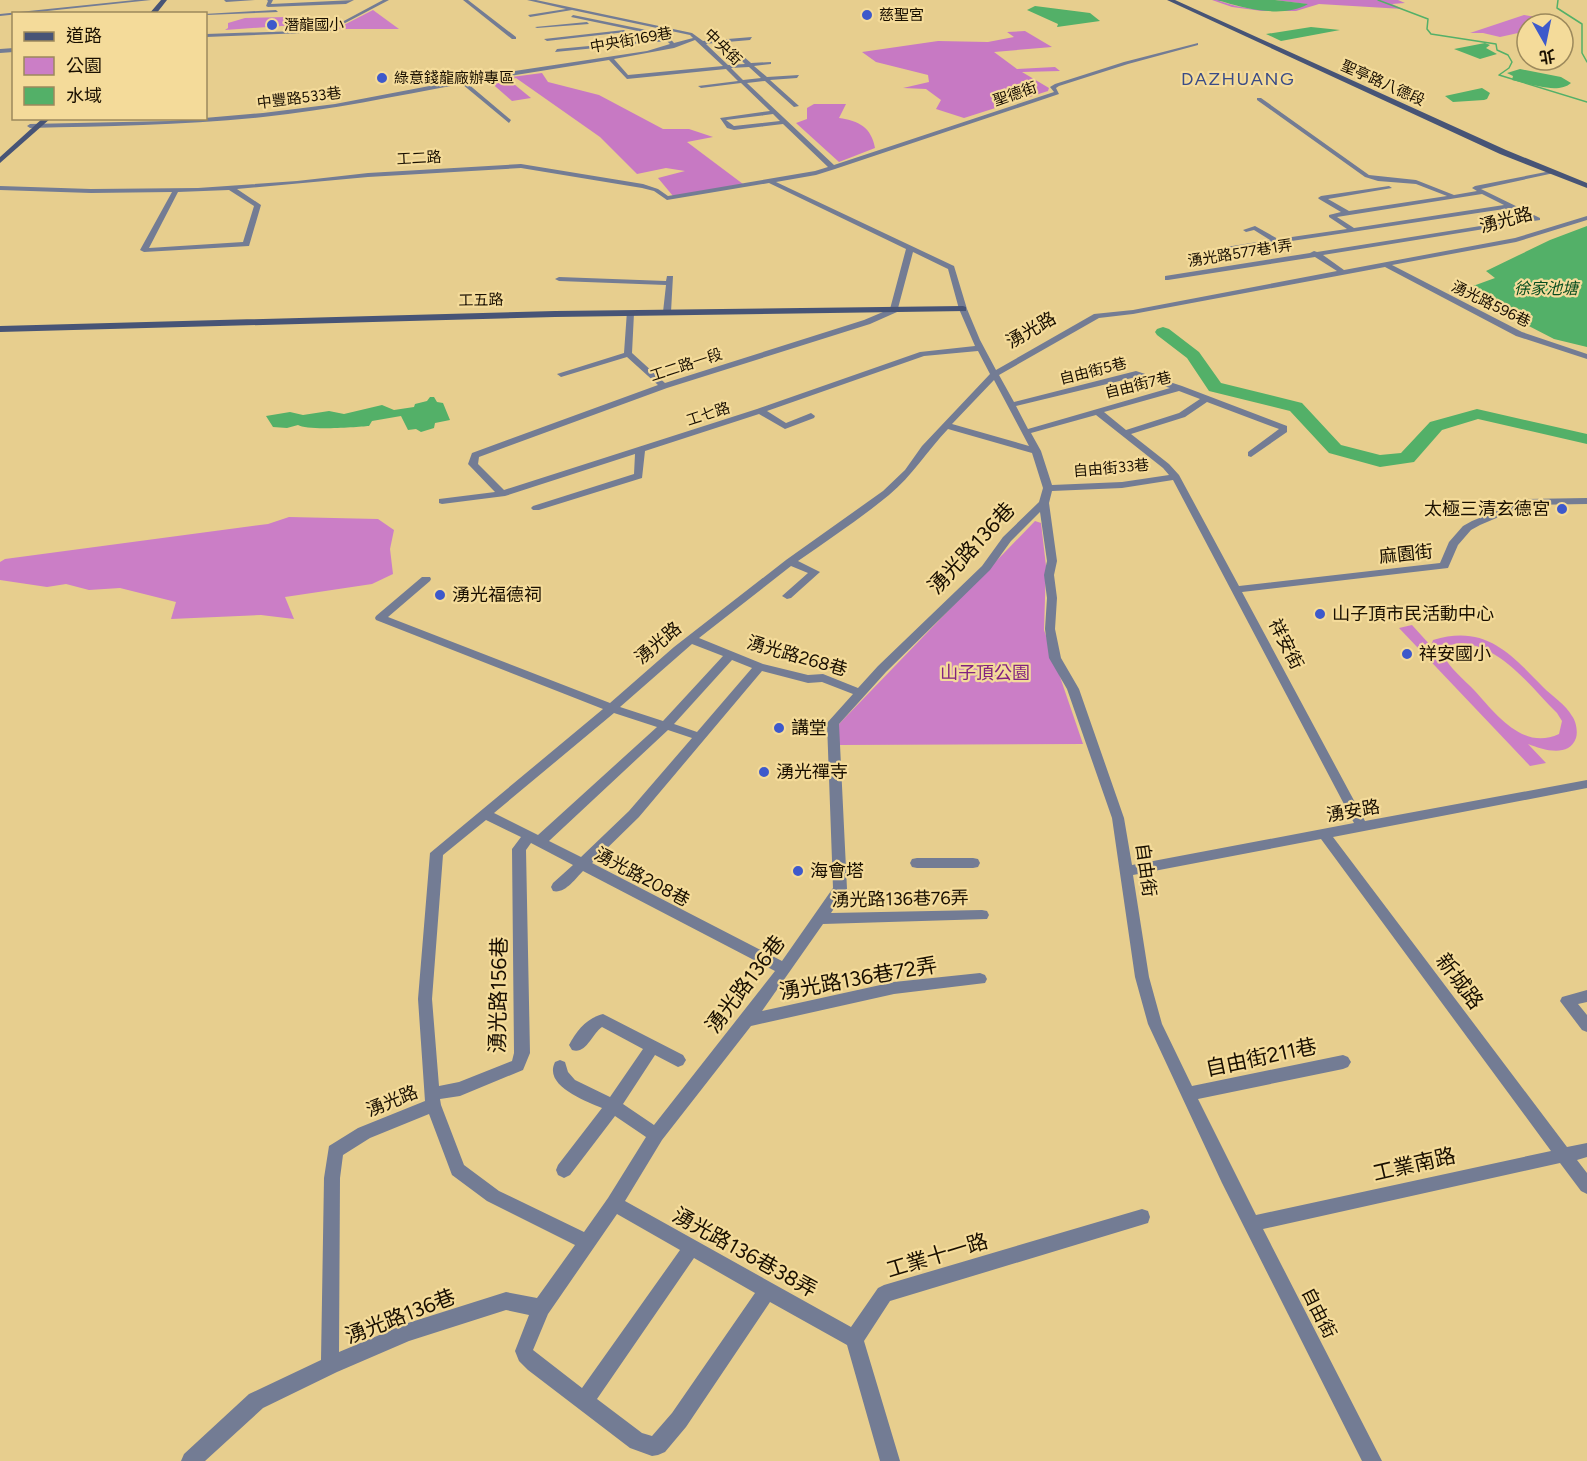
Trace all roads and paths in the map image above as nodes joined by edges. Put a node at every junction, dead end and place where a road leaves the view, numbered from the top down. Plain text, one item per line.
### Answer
1 (83, 0) edge
2 (149, 0) edge
3 (164, 0) edge
4 (171, 0) edge
5 (227, 0) edge
6 (253, 0) edge
7 (270, 0) edge
8 (352, 0) edge
9 (387, 0) edge
10 (465, 0) edge
11 (529, 0) edge
12 (1170, 0) edge
13 (81, 6) junction
14 (299, 7) junction
15 (575, 8) junction
16 (27, 12) edge
17 (154, 12) edge
18 (162, 12) edge
19 (560, 13) junction
20 (207, 14) edge
21 (616, 16) junction
22 (577, 17) junction
23 (556, 19) junction
24 (598, 22) junction
25 (561, 25) junction
26 (657, 25) junction
27 (537, 27) dead end
28 (602, 27) junction
29 (637, 30) junction
30 (566, 31) junction
31 (542, 33) dead end
32 (608, 33) junction
33 (661, 35) junction
34 (207, 36) edge
35 (571, 36) junction
36 (514, 38) dead end
37 (750, 38) dead end
38 (547, 39) dead end
39 (613, 39) junction
40 (668, 40) junction
41 (699, 40) junction
42 (723, 41) junction
43 (576, 43) junction
44 (1196, 44) dead end
45 (618, 45) junction
46 (674, 46) junction
47 (581, 49) junction
48 (610, 57) junction
49 (590, 60) junction
50 (770, 63) dead end
51 (568, 64) joint
52 (749, 65) junction
53 (728, 68) junction
54 (797, 76) dead end
55 (765, 80) junction
56 (463, 82) junction
57 (744, 82) junction
58 (701, 87) dead end
59 (1258, 99) dead end
60 (796, 106) dead end
61 (775, 112) junction
62 (509, 121) dead end
63 (40, 122) edge
64 (785, 123) junction
65 (0, 152) edge
66 (0, 161) edge
67 (833, 168) junction
68 (1551, 173) junction
69 (772, 182) junction
70 (1587, 186) edge
71 (0, 188) edge
72 (231, 188) junction
73 (1389, 188) dead end
74 (1475, 188) junction
75 (176, 190) junction
76 (1484, 192) junction
77 (1447, 194) junction
78 (1454, 197) junction
79 (1511, 206) junction
80 (1379, 208) junction
81 (1347, 213) junction
82 (1587, 218) edge
83 (1537, 219) junction
84 (1404, 222) junction
85 (1555, 227) junction
86 (1246, 230) dead end
87 (1353, 230) junction
88 (1429, 236) junction
89 (1292, 240) junction
90 (1439, 241) dead end
91 (1278, 242) junction
92 (1448, 246) dead end
93 (910, 249) junction
94 (1458, 252) junction
95 (1195, 254) dead end
96 (1316, 254) junction
97 (1388, 266) junction
98 (1344, 273) junction
99 (1168, 278) dead end
100 (559, 279) dead end
101 (963, 309) junction
102 (894, 310) junction
103 (667, 312) junction
104 (630, 313) junction
105 (0, 329) edge
106 (980, 348) junction
107 (628, 354) junction
108 (1587, 357) edge
109 (561, 374) dead end
110 (995, 374) junction
111 (664, 386) junction
112 (1179, 388) junction
113 (1204, 399) junction
114 (1011, 405) junction
115 (760, 411) junction
116 (1097, 411) junction
117 (811, 416) dead end
118 (948, 426) junction
119 (1026, 432) junction
120 (1124, 433) junction
121 (640, 450) junction
122 (1036, 451) junction
123 (1251, 453) dead end
124 (1176, 477) junction
125 (1047, 488) junction
126 (502, 494) junction
127 (442, 501) dead end
128 (1587, 501) edge
129 (1044, 503) junction
130 (536, 508) dead end
131 (790, 562) junction
132 (426, 579) dead end
133 (1237, 589) junction
134 (787, 596) dead end
135 (691, 639) junction
136 (730, 655) junction
137 (759, 667) junction
138 (860, 693) junction
139 (612, 708) junction
140 (666, 725) junction
141 (701, 737) junction
142 (1587, 784) edge
143 (485, 814) junction
144 (1362, 827) junction
145 (1324, 834) junction
146 (534, 839) junction
147 (917, 863) dead end
148 (974, 863) dead end
149 (582, 865) junction
150 (1126, 871) junction
151 (558, 886) dead end
152 (982, 915) dead end
153 (819, 919) junction
154 (784, 969) junction
155 (980, 979) dead end
156 (1587, 996) edge
157 (744, 1021) junction
158 (1587, 1026) edge
159 (577, 1045) dead end
160 (653, 1046) junction
161 (678, 1060) dead end
162 (1343, 1062) dead end
163 (560, 1067) dead end
164 (1188, 1094) junction
165 (432, 1100) junction
166 (613, 1106) junction
167 (656, 1135) junction
168 (1587, 1150) edge
169 (1561, 1154) junction
170 (564, 1170) dead end
171 (1587, 1186) edge
172 (614, 1204) junction
173 (1142, 1217) dead end
174 (1251, 1224) junction
175 (586, 1242) junction
176 (692, 1247) junction
177 (768, 1290) junction
178 (541, 1308) junction
179 (854, 1339) junction
180 (330, 1365) junction
181 (584, 1402) junction
182 (191, 1461) edge
183 (890, 1461) edge
184 (1372, 1461) edge

1 - 13 street
2 - 13 street
3 - 17 street
4 - 18 street
5 - 6 street
7 - 14 street
8 - 14 street
9 - 34 street
10 - 36 street
11 - 15 street, 中央街
12 - 68 street, 聖亭路八德段
13 - 16 street
14 - 20 street
15 - 19 street
15 - 21 street, 中央街
19 - 22 street
19 - 23 street
21 - 24 street
21 - 26 street, 中央街
22 - 23 street
22 - 24 street
23 - 25 street
24 - 25 street
24 - 28 street
24 - 29 street
25 - 27 street
25 - 30 street
26 - 29 street
26 - 41 street, 中央街
28 - 30 street
28 - 32 street
29 - 32 street
29 - 33 street
30 - 31 street
30 - 35 street
32 - 35 street
32 - 39 street
33 - 39 street
33 - 40 street
35 - 38 street
35 - 43 street
37 - 42 street
39 - 43 street
39 - 45 street
40 - 45 street
40 - 46 street
41 - 42 street
41 - 46 street, 中央街169巷
41 - 53 street, 中央街
42 - 52 street
43 - 47 street
43 - 47 street
44 - 67 street, 聖德街
45 - 47 street
46 - 48 street, 中央街169巷
47 - 49 street
48 - 49 street, 中央街169巷
48 - 53 street
49 - 51 street, 中央街169巷
50 - 52 street
51 - 56 street, 中豐路533巷
52 - 53 street
52 - 55 street
53 - 57 street, 中央街
54 - 55 street
55 - 57 street
55 - 60 street
56 - 62 street
56 - 63 street, 中豐路533巷
57 - 58 street
57 - 61 street, 中央街
59 - 77 street
61 - 64 street, 中央街
61 - 64 street
63 - 65 street
63 - 66 street
64 - 67 street, 中央街
67 - 69 street, 工二路
68 - 70 street, 聖亭路八德段
68 - 74 street
69 - 72 street, 工二路
69 - 93 street
71 - 75 street, 工二路
72 - 75 street, 工二路
72 - 75 street
73 - 81 street
74 - 76 street
74 - 77 street
76 - 78 street
76 - 79 street
77 - 78 street
78 - 80 street
79 - 83 street
79 - 84 street
80 - 81 street
80 - 84 street
81 - 87 street
82 - 85 street, 湧光路
83 - 85 street
83 - 88 street, 湧光路577巷1弄
84 - 87 street
84 - 88 street
85 - 94 street, 湧光路
86 - 91 street
87 - 89 street
88 - 90 street
88 - 96 street, 湧光路577巷1弄
89 - 91 street
89 - 96 street
91 - 95 street
92 - 94 street
93 - 101 street, 自由街
93 - 102 street
94 - 97 street, 湧光路
96 - 98 street
96 - 99 street, 湧光路577巷1弄
97 - 98 street, 湧光路
97 - 108 street, 湧光路596巷
98 - 110 street, 湧光路
100 - 103 street
101 - 102 street, 工五路
101 - 106 street, 自由街
102 - 103 street, 工五路
102 - 111 street, 工二路一段
103 - 104 street, 工五路
104 - 105 street, 工五路
104 - 107 street
106 - 110 street, 自由街
106 - 115 street, 工七路
107 - 109 street
107 - 111 street
110 - 114 street, 自由街
110 - 118 street, 湧光路
111 - 126 street, 工二路一段
112 - 113 street, 自由街7巷
112 - 114 street, 自由街5巷
112 - 116 street, 自由街7巷
113 - 120 street
113 - 123 street, 自由街7巷
114 - 119 street, 自由街
115 - 117 street
115 - 121 street, 工七路
116 - 119 street, 自由街7巷
116 - 120 street, 祥安街
118 - 122 street
118 - 131 street, 湧光路
119 - 122 street, 自由街
120 - 124 street, 祥安街
121 - 126 street, 工七路
121 - 130 street
122 - 125 street, 自由街
124 - 125 street, 自由街33巷
124 - 133 street, 祥安街
125 - 129 street, 自由街
126 - 127 street, 工七路
128 - 133 street, 麻園街
129 - 138 street, 湧光路136巷
129 - 150 street, 自由街
131 - 134 street
131 - 135 street, 湧光路
132 - 139 street
133 - 144 street, 祥安街
135 - 136 street, 湧光路268巷
135 - 139 street, 湧光路
136 - 137 street, 湧光路268巷
136 - 140 street
137 - 138 street, 湧光路268巷
137 - 141 street
138 - 153 street, 湧光路136巷
139 - 140 street
139 - 143 street, 湧光路
140 - 141 street
140 - 146 street
141 - 149 street
142 - 144 street, 湧安路
143 - 146 street, 湧光路208巷
143 - 165 street, 湧光路
144 - 145 street, 湧安路
145 - 150 street, 湧安路
145 - 169 street, 新城路
146 - 149 street, 湧光路208巷
146 - 165 street, 湧光路156巷
147 - 148 street
149 - 151 street
149 - 154 street, 湧光路208巷
150 - 164 street, 自由街
152 - 153 street, 湧光路136巷76弄
153 - 154 street, 湧光路136巷
154 - 157 street, 湧光路136巷
155 - 157 street, 湧光路136巷72弄
156 - 158 street
157 - 167 street, 湧光路136巷
159 - 160 street
160 - 161 street
160 - 166 street
162 - 164 street, 自由街211巷
163 - 166 street
164 - 174 street, 自由街
165 - 175 street
165 - 180 street, 湧光路
166 - 167 street
166 - 170 street
167 - 172 street, 湧光路136巷
168 - 169 street, 工業南路
169 - 171 street, 新城路
169 - 174 street, 工業南路
172 - 175 street, 湧光路136巷
172 - 176 street, 湧光路136巷38弄
173 - 179 street, 工業十一路
174 - 184 street, 自由街
175 - 178 street, 湧光路136巷
176 - 177 street, 湧光路136巷38弄
176 - 181 street
177 - 179 street, 湧光路136巷38弄
177 - 181 street
178 - 180 street, 湧光路136巷
178 - 181 street
179 - 183 street
180 - 182 street

